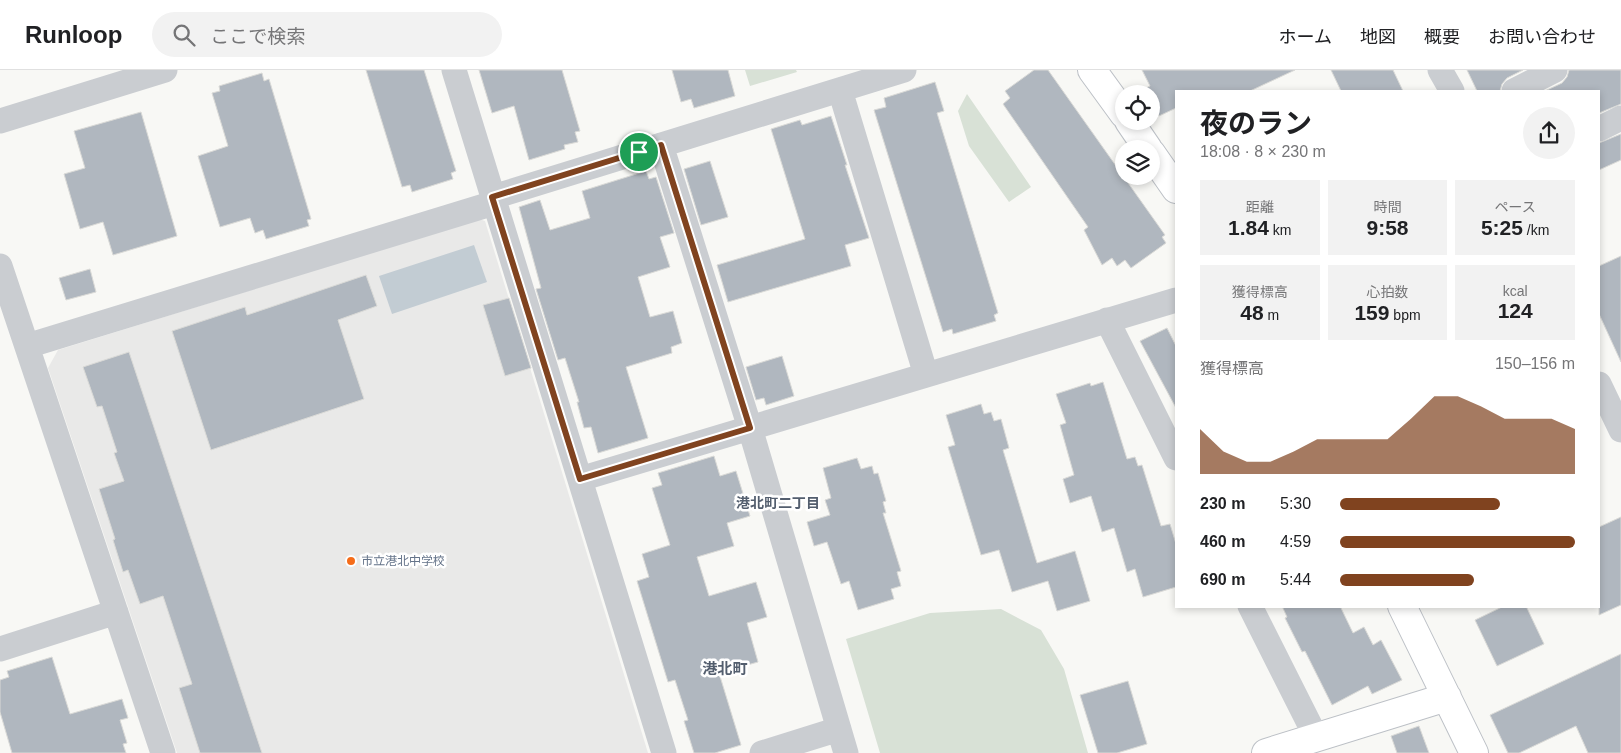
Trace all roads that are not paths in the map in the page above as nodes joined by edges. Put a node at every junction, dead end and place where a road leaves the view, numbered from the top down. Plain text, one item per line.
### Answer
1 (166, 70) edge
2 (454, 70) edge
3 (904, 70) edge
4 (1092, 70) edge
5 (1440, 70) edge
6 (1555, 70) edge
7 (840, 90) junction
8 (1451, 90) edge
9 (1516, 90) edge
10 (1115, 102) edge
11 (1621, 118) edge
12 (0, 121) edge
13 (1600, 128) edge
14 (661, 145) junction
15 (1160, 166) edge
16 (1175, 188) edge
17 (494, 200) junction
18 (0, 266) edge
19 (1175, 300) edge
20 (1107, 320) junction
21 (27, 346) junction
22 (926, 375) junction
23 (1600, 386) edge
24 (750, 428) junction
25 (1621, 430) edge
26 (1175, 456) edge
27 (580, 479) junction
28 (1251, 608) edge
29 (1403, 608) edge
30 (116, 612) junction
31 (0, 649) edge
32 (1446, 697) junction
33 (839, 729) junction
34 (1316, 738) junction
35 (163, 753) edge
36 (664, 753) edge
37 (762, 753) edge
38 (846, 753) edge
39 (1266, 753) edge
40 (1474, 753) edge

1 - 12 street
2 - 17 street
3 - 7 street
4 - 10 street
5 - 8 street
6 - 9 street
7 - 14 street
7 - 22 street
11 - 13 street
14 - 17 street
14 - 24 street
15 - 16 street
17 - 21 street
17 - 27 street
18 - 21 street
19 - 20 street
20 - 22 street
20 - 26 street
21 - 30 street
22 - 24 street
23 - 25 street
24 - 27 street
24 - 33 street
27 - 36 street
28 - 34 street
29 - 32 street
30 - 31 street
30 - 35 street
32 - 34 street
32 - 40 street
33 - 37 street
33 - 38 street
34 - 39 street

